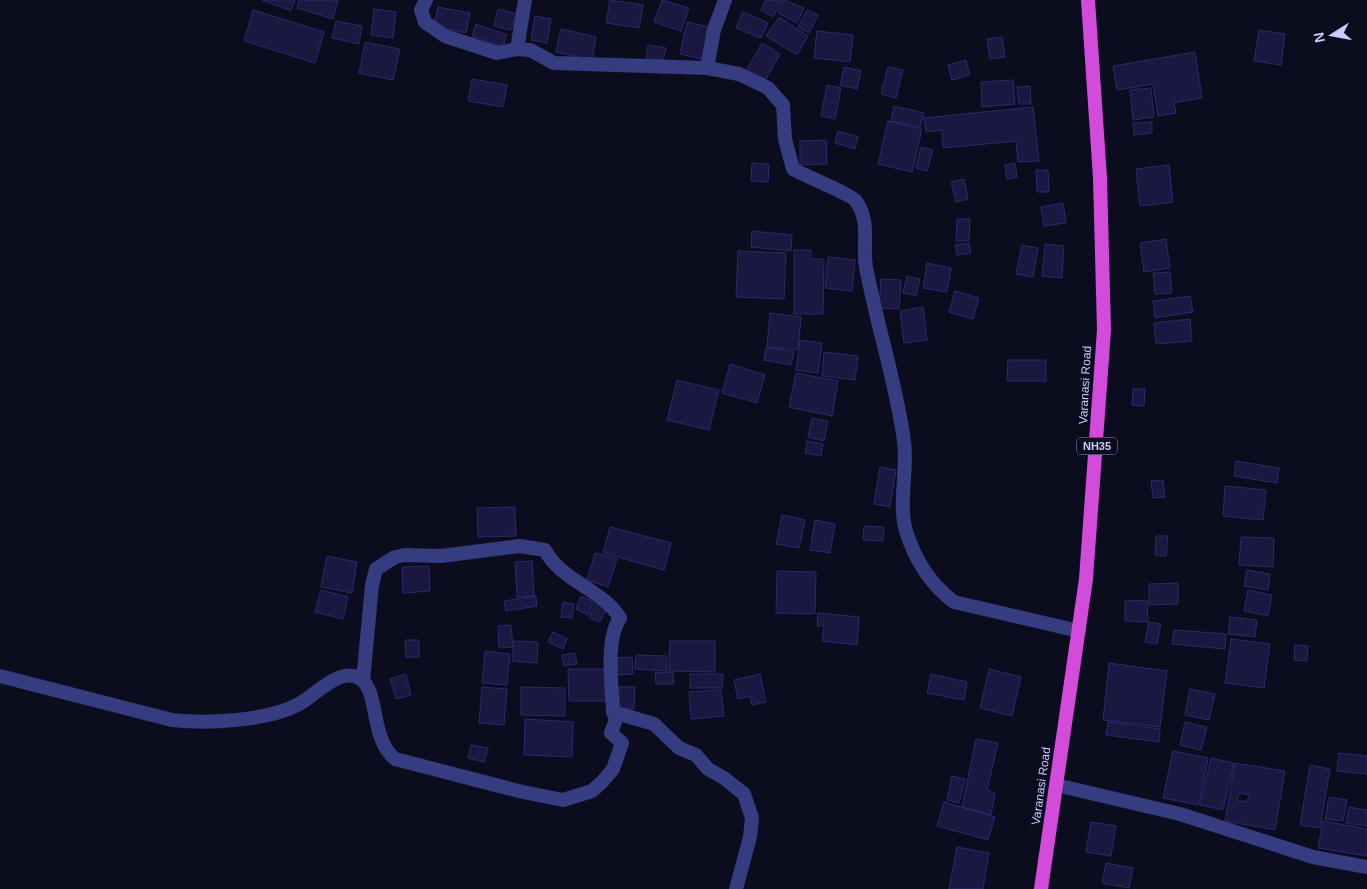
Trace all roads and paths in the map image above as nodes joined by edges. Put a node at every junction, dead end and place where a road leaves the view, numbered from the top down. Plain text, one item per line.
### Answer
1 (426, 0) edge
2 (525, 0) edge
3 (725, 0) edge
4 (1088, 0) edge
5 (517, 49) junction
6 (707, 68) junction
7 (1079, 631) junction
8 (0, 676) edge
9 (363, 681) junction
10 (613, 712) junction
11 (1056, 785) junction
12 (1367, 867) edge
13 (736, 889) edge
14 (1041, 889) edge

1 - 5 street
2 - 5 street
3 - 6 street
4 - 7 highway, Varanasi Road / NH35
5 - 6 street
6 - 7 street
7 - 11 highway, Varanasi Road / NH35
8 - 9 street
9 - 10 street
9 - 10 street
10 - 13 street
11 - 12 street
11 - 14 highway, Varanasi Road / NH35

